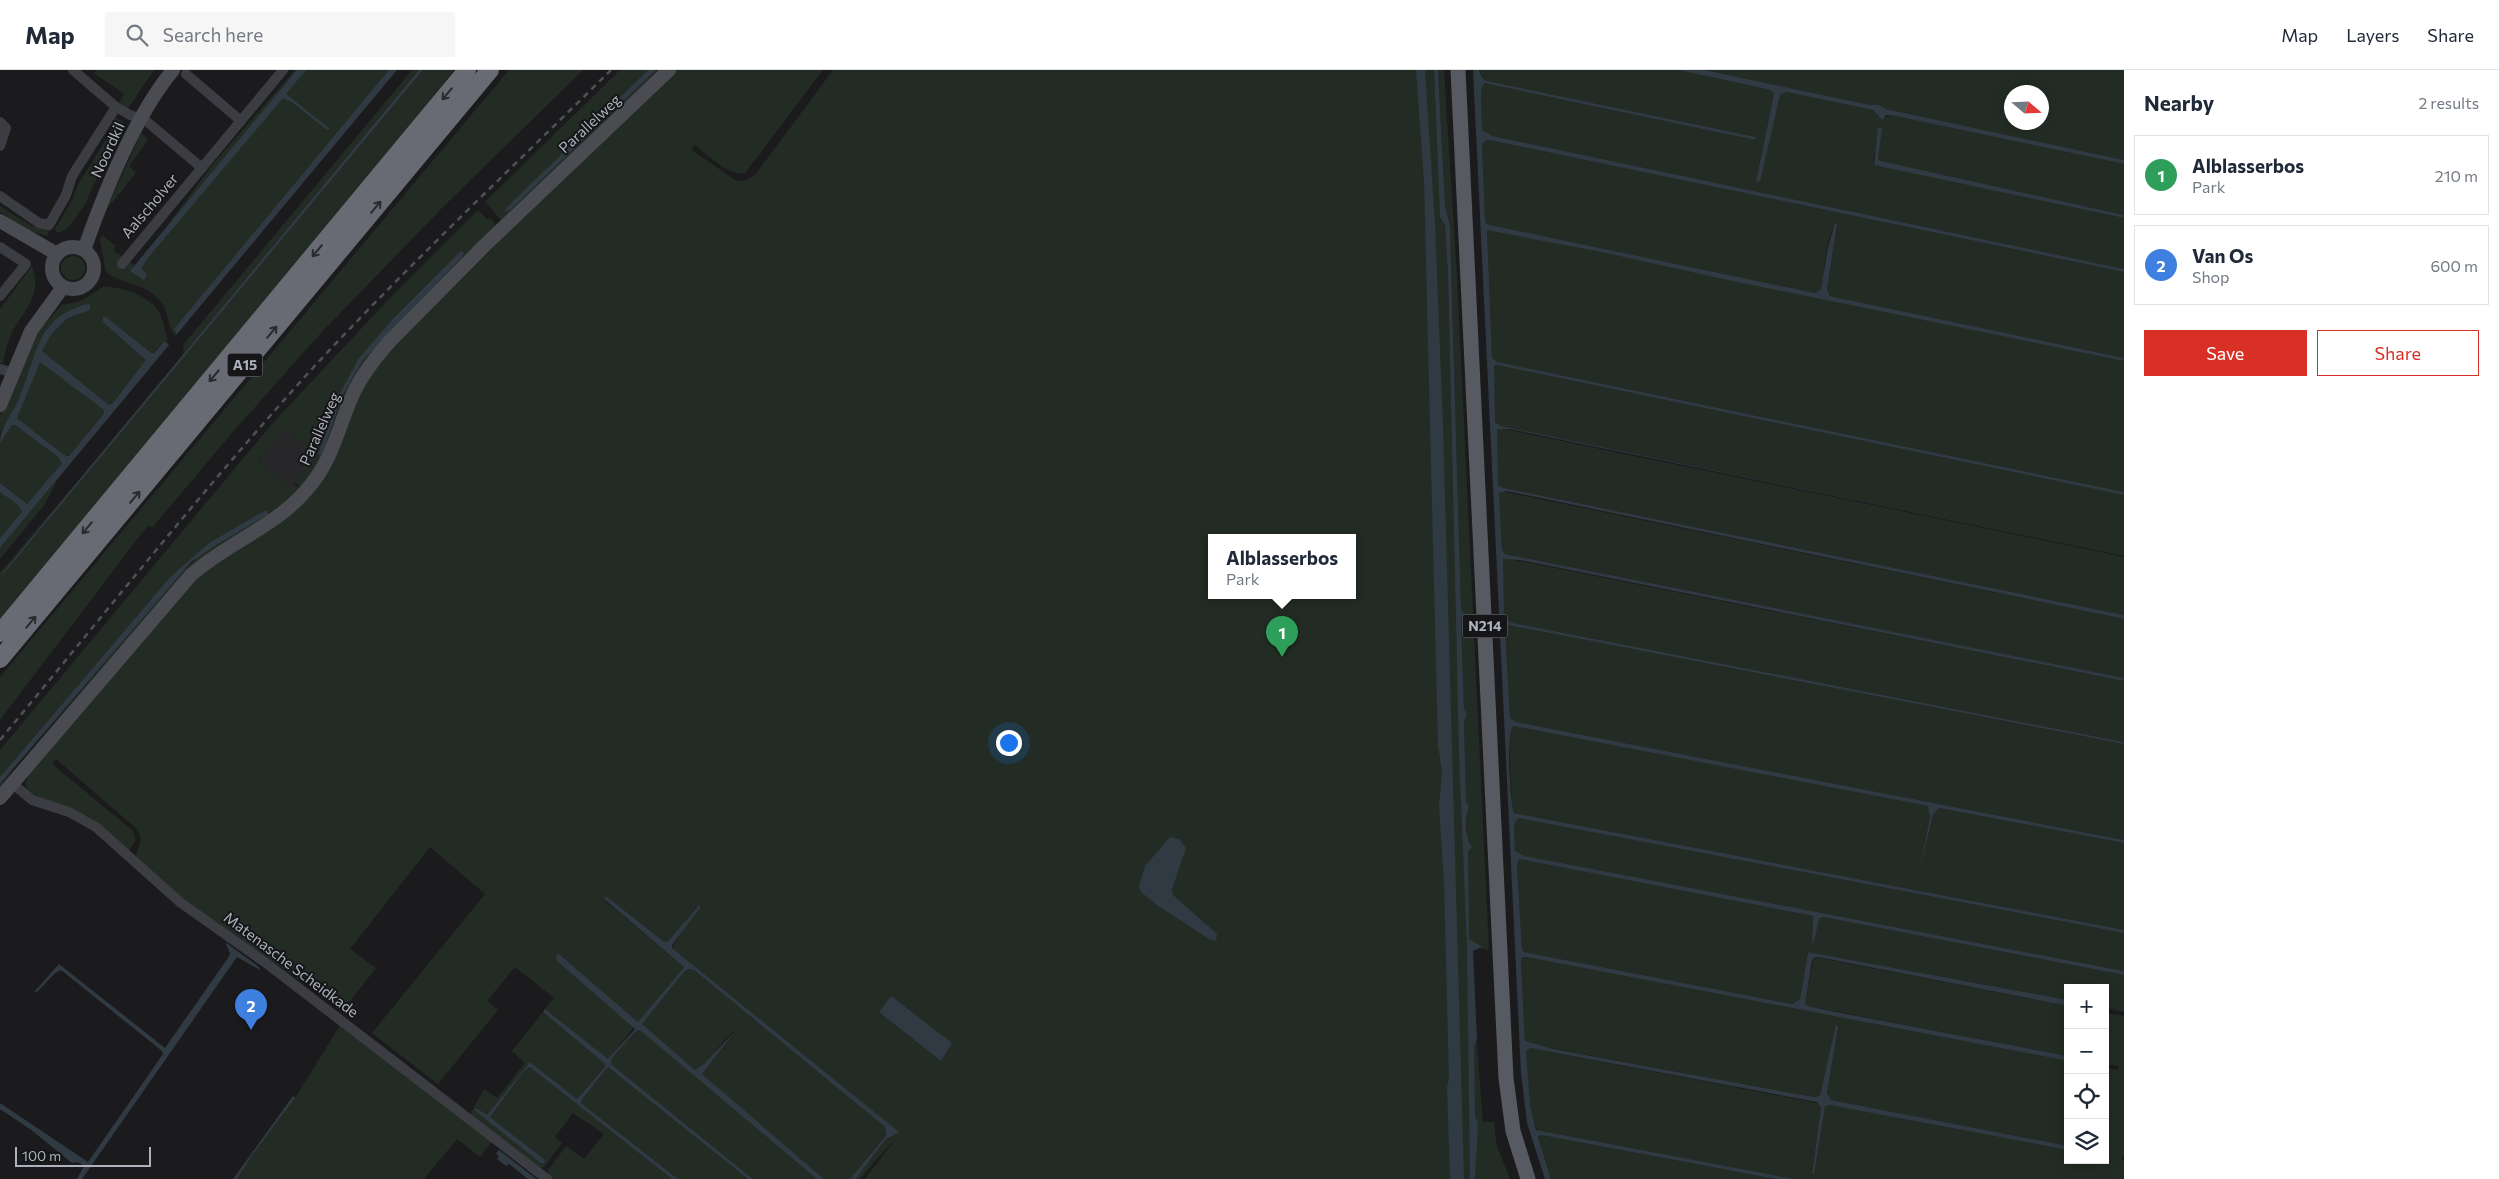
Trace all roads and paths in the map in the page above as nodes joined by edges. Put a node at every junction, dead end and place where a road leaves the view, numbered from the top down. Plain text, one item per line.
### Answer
1 (73, 70) edge
2 (165, 70) edge
3 (467, 70) edge
4 (490, 70) edge
5 (669, 70) edge
6 (1458, 70) edge
7 (279, 71) edge
8 (179, 72) edge
9 (116, 107) junction
10 (137, 118) junction
11 (241, 121) junction
12 (0, 122) edge
13 (0, 146) edge
14 (202, 168) junction
15 (0, 196) edge
16 (0, 221) edge
17 (0, 247) edge
18 (80, 249) junction
19 (55, 258) junction
20 (122, 264) dead end
21 (60, 284) junction
22 (0, 296) edge
23 (8, 371) edge
24 (0, 391) edge
25 (0, 405) edge
26 (0, 633) edge
27 (0, 660) edge
28 (13, 784) junction
29 (0, 798) edge
30 (547, 1179) edge
31 (1528, 1179) edge

1 - 9 street
2 - 10 street, Noordkil
3 -> 26 highway, A15
27 -> 4 highway, A15
5 - 28 street, Parallelweg
6 - 31 main road, N214
7 - 11 street, Aalscholver
8 - 10 street, Noordkil
8 - 11 street
9 - 10 street
9 - 15 street, Noordkil
10 - 14 street
10 - 18 street, Noordkil
11 - 14 street, Aalscholver
12 - 13 street
14 - 20 street, Aalscholver
16 - 19 street
17 - 22 street
18 - 19 street
18 - 21 street
19 - 21 street
21 - 23 street
23 - 24 street
23 - 25 street
28 - 29 street, Parallelweg
28 - 30 street, Matenasche Scheidkade

